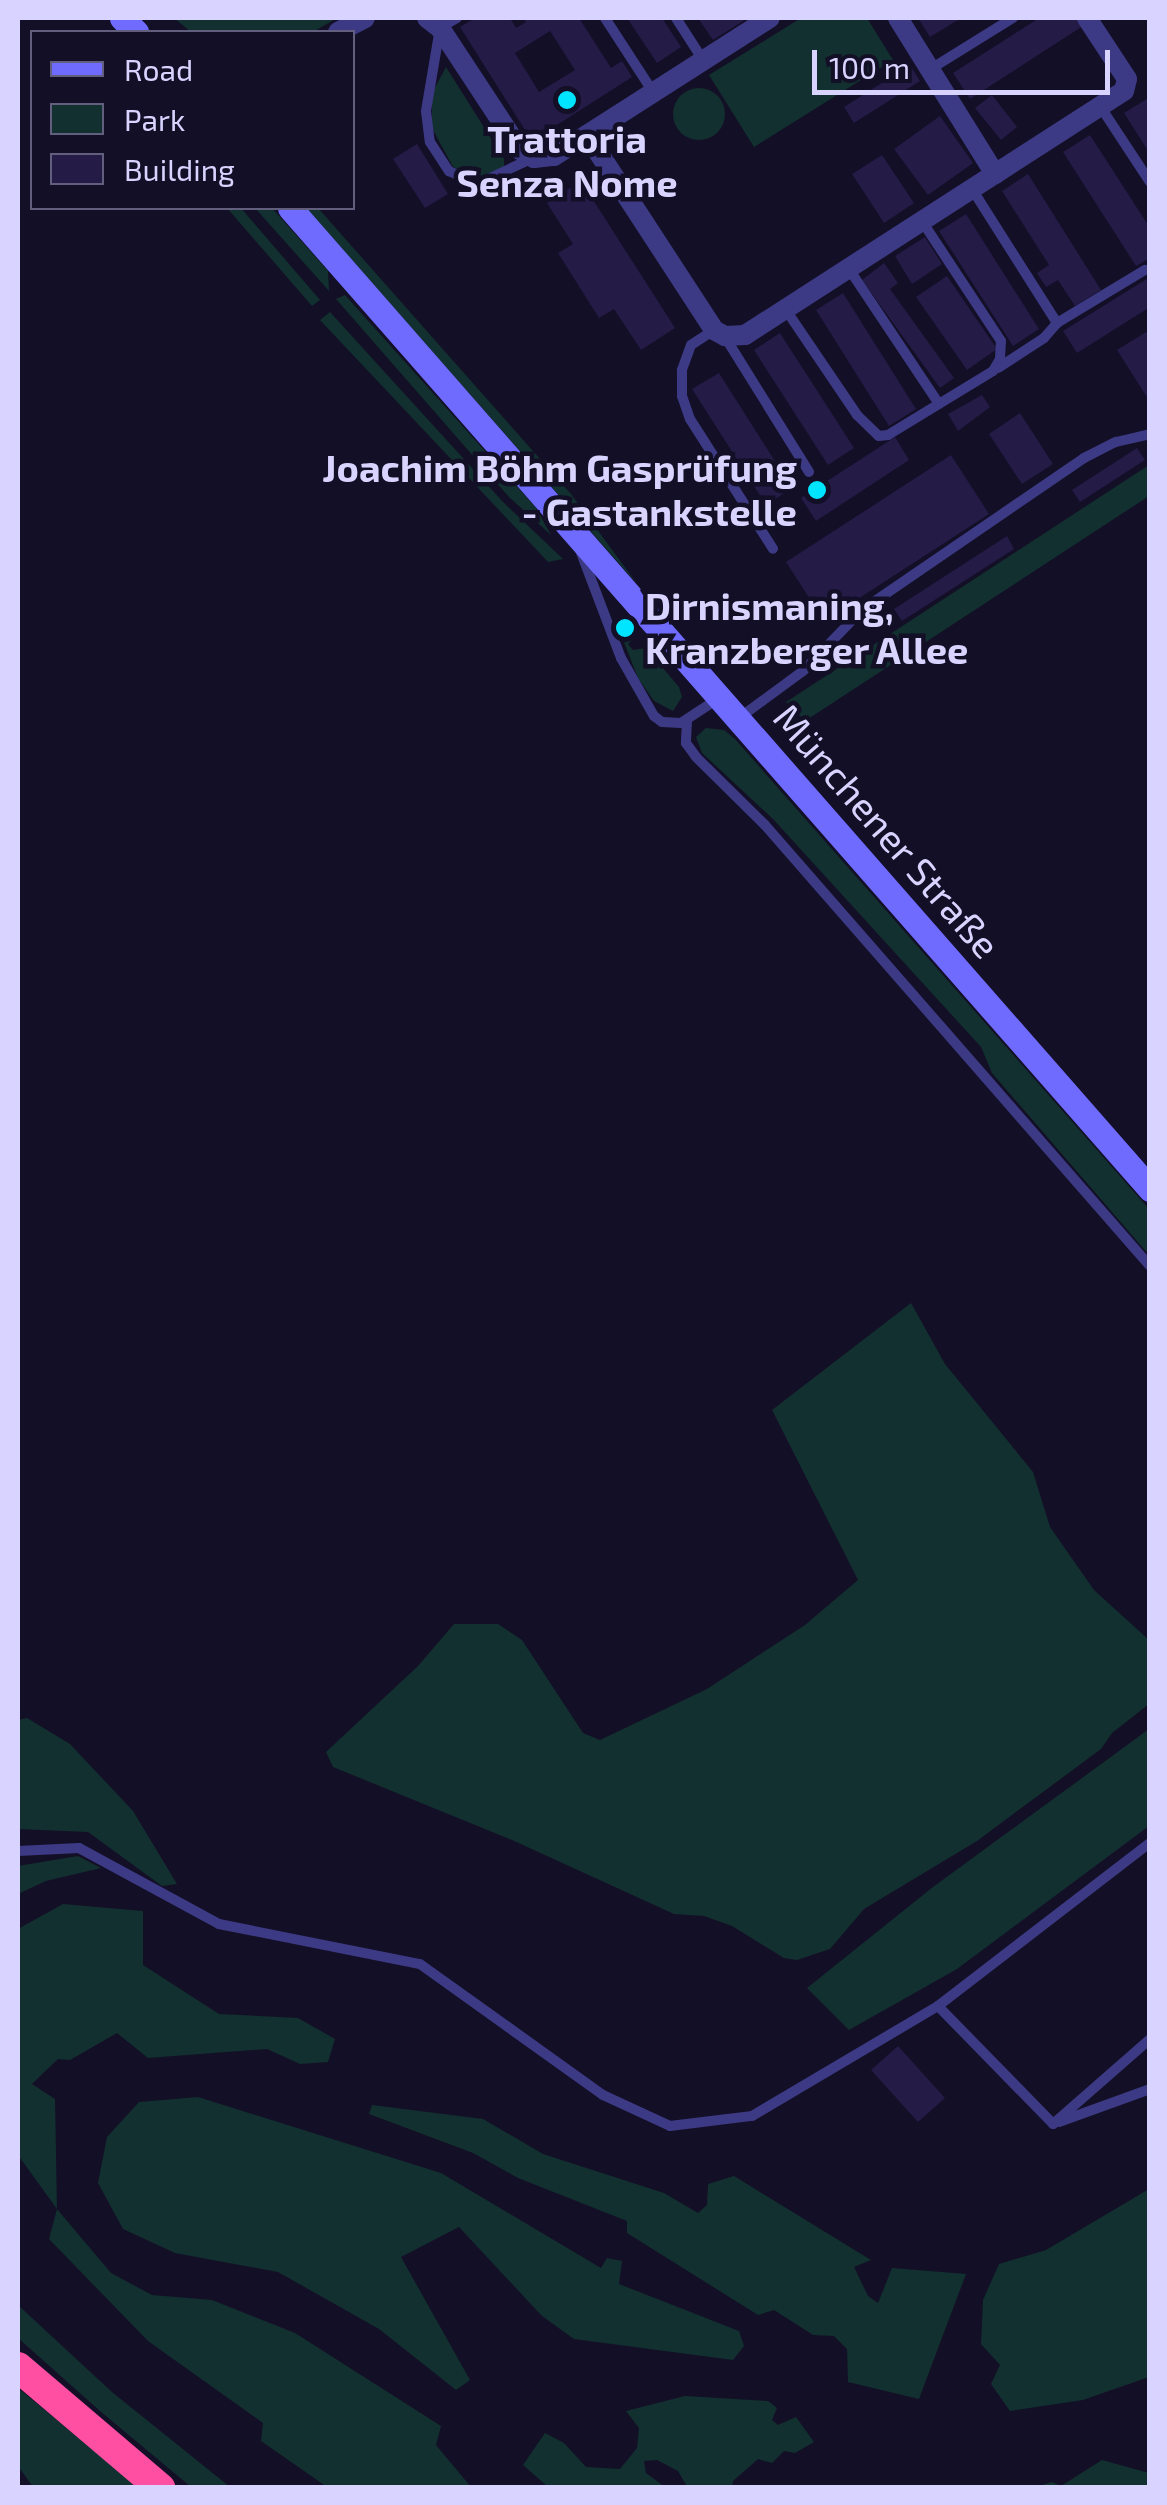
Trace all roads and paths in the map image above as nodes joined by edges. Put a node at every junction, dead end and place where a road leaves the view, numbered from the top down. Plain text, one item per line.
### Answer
1 (366, 18) edge
2 (605, 18) edge
3 (676, 18) edge
4 (770, 18) edge
5 (898, 18) edge
6 (1013, 18) edge
7 (1087, 18) edge
8 (442, 21) edge
9 (342, 30) edge
10 (703, 60) junction
11 (930, 70) junction
12 (654, 92) junction
13 (1100, 106) junction
14 (586, 135) junction
15 (534, 158) junction
16 (995, 174) junction
17 (1150, 182) edge
18 (972, 188) junction
19 (292, 210) edge
20 (922, 221) junction
21 (848, 268) junction
22 (1145, 270) dead end
23 (785, 309) junction
24 (1058, 323) junction
25 (719, 333) junction
26 (993, 371) junction
27 (939, 404) junction
28 (1150, 434) edge
29 (810, 472) dead end
30 (575, 534) junction
31 (773, 549) dead end
32 (720, 698) junction
33 (738, 719) junction
34 (687, 721) junction
35 (1150, 1189) edge
36 (1150, 1266) edge
37 (1148, 1847) edge
38 (18, 1851) edge
39 (938, 2006) junction
40 (1150, 2039) edge
41 (1150, 2088) edge
42 (1053, 2124) junction
43 (18, 2367) edge
44 (160, 2488) edge

1 - 9 street
2 - 12 lane
3 - 10 lane
4 - 10 street
5 - 11 street
6 - 11 lane
7 - 13 street
8 - 15 street
8 - 15 lane
10 - 12 street
11 - 16 street
12 - 14 street
13 - 16 street
13 - 17 lane
14 - 15 street
14 - 25 street
16 - 18 street
18 - 20 street
18 - 24 lane
19 - 30 main road, Münchener Straße
20 - 21 street
20 - 26 lane
21 - 23 street
21 - 27 lane
22 - 24 lane
23 - 25 street
23 - 27 lane
24 - 26 lane
25 - 29 lane
25 - 31 lane
26 - 27 lane
28 - 33 lane
30 - 32 main road, Münchener Straße
30 - 34 lane
32 - 33 main road, Münchener Straße
32 - 34 lane
33 - 35 main road, Münchener Straße
34 - 36 lane
37 - 39 lane
38 - 39 lane
39 - 42 lane
40 - 42 lane
41 - 42 lane
43 - 44 highway

